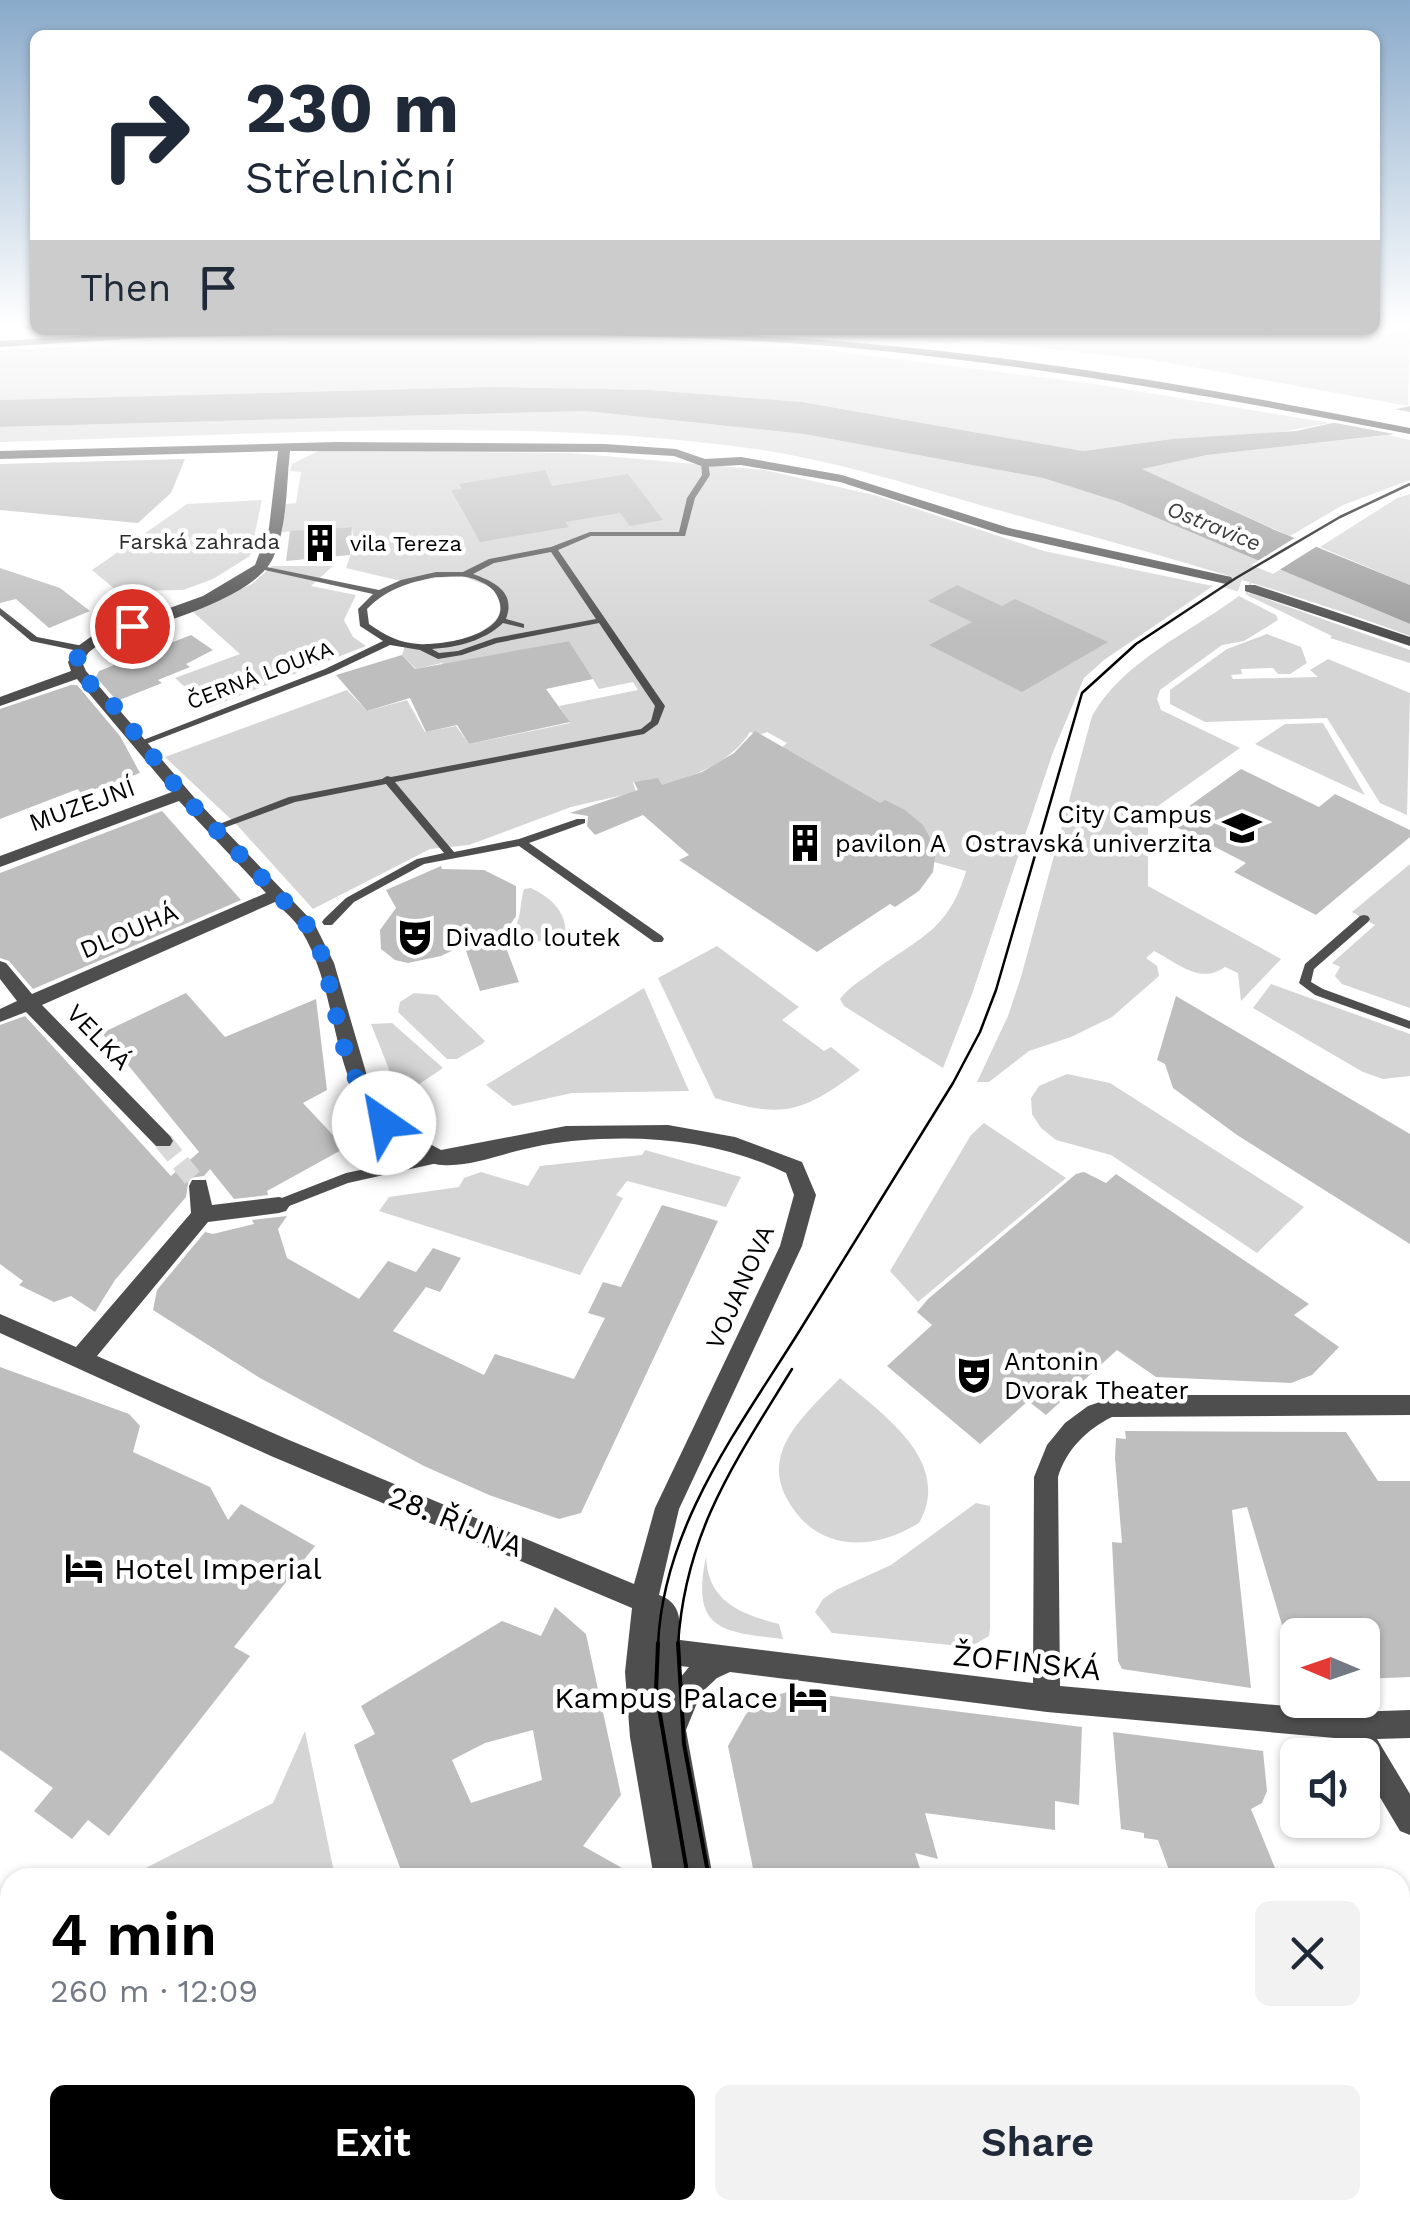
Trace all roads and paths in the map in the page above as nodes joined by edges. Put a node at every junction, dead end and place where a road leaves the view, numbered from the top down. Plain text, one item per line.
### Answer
1 (285, 447) junction
2 (0, 455) edge
3 (704, 462) junction
4 (554, 549) junction
5 (260, 568) junction
6 (462, 576) junction
7 (1226, 580) tunnel mouth
8 (1250, 588) tunnel mouth
9 (377, 592) junction
10 (0, 611) edge
11 (501, 620) junction
12 (602, 620) junction
13 (521, 626) dead end
14 (390, 642) junction
15 (1410, 642) edge
16 (421, 647) junction
17 (83, 649) junction
18 (79, 673) junction
19 (0, 702) edge
20 (143, 742) junction
21 (387, 780) junction
22 (182, 794) junction
23 (581, 821) dead end
24 (214, 828) junction
25 (521, 842) junction
26 (450, 854) junction
27 (0, 862) edge
28 (278, 894) junction
29 (1364, 918) dead end
30 (328, 922) dead end
31 (658, 939) dead end
32 (0, 968) edge
33 (28, 1002) junction
34 (0, 1016) edge
35 (1410, 1025) edge
36 (163, 1142) tunnel mouth
37 (437, 1159) junction
38 (200, 1186) tunnel mouth
39 (279, 1204) joint
40 (202, 1216) junction
41 (1, 1326) edge
42 (80, 1360) junction
43 (1410, 1405) edge
44 (645, 1600) junction
45 (652, 1649) junction
46 (735, 1660) junction
47 (1047, 1698) junction
48 (1410, 1724) edge
49 (1354, 1726) junction
50 (672, 1736) junction
51 (1410, 1821) edge
52 (668, 1868) edge
53 (696, 1868) edge

1 - 2 street
1 - 3 street
1 - 5 street
3 - 4 lane
3 - 7 street
4 - 6 lane
4 - 12 lane
5 - 9 lane
5 - 17 street
6 - 9 lane
6 - 11 lane
8 - 15 street
9 - 14 lane, ČERNÁ LOUKA
10 - 17 lane
11 - 13 lane
11 - 16 lane
12 - 16 lane
12 - 21 lane
14 - 16 lane
14 - 20 lane, ČERNÁ LOUKA
17 - 18 street
18 - 19 street
18 - 20 street
20 - 22 street
21 - 24 lane
21 - 26 lane
22 - 24 street
22 - 27 street, MUZEJNÍ
23 - 25 lane
24 - 28 street
25 - 26 lane
25 - 31 lane
26 - 30 lane
28 - 33 street, DLOUHÁ
28 - 37 street
29 - 35 lane
32 - 33 street, VELKÁ
33 - 34 street, DLOUHÁ
33 - 36 street, VELKÁ
37 - 39 lane
37 - 44 street, VOJANOVA
38 - 40 street
39 - 40 street
40 - 42 street
41 - 42 street, 28. ŘÍJNA
42 - 44 street, 28. ŘÍJNA
43 - 47 street
44 - 45 street
45 - 46 street, ŽOFINSKÁ
45 - 50 street
45 - 52 street
46 - 47 street, ŽOFINSKÁ
46 - 50 street
47 - 49 street, ŽOFINSKÁ
48 - 49 street, ŽOFINSKÁ
49 - 51 street
50 - 53 street

